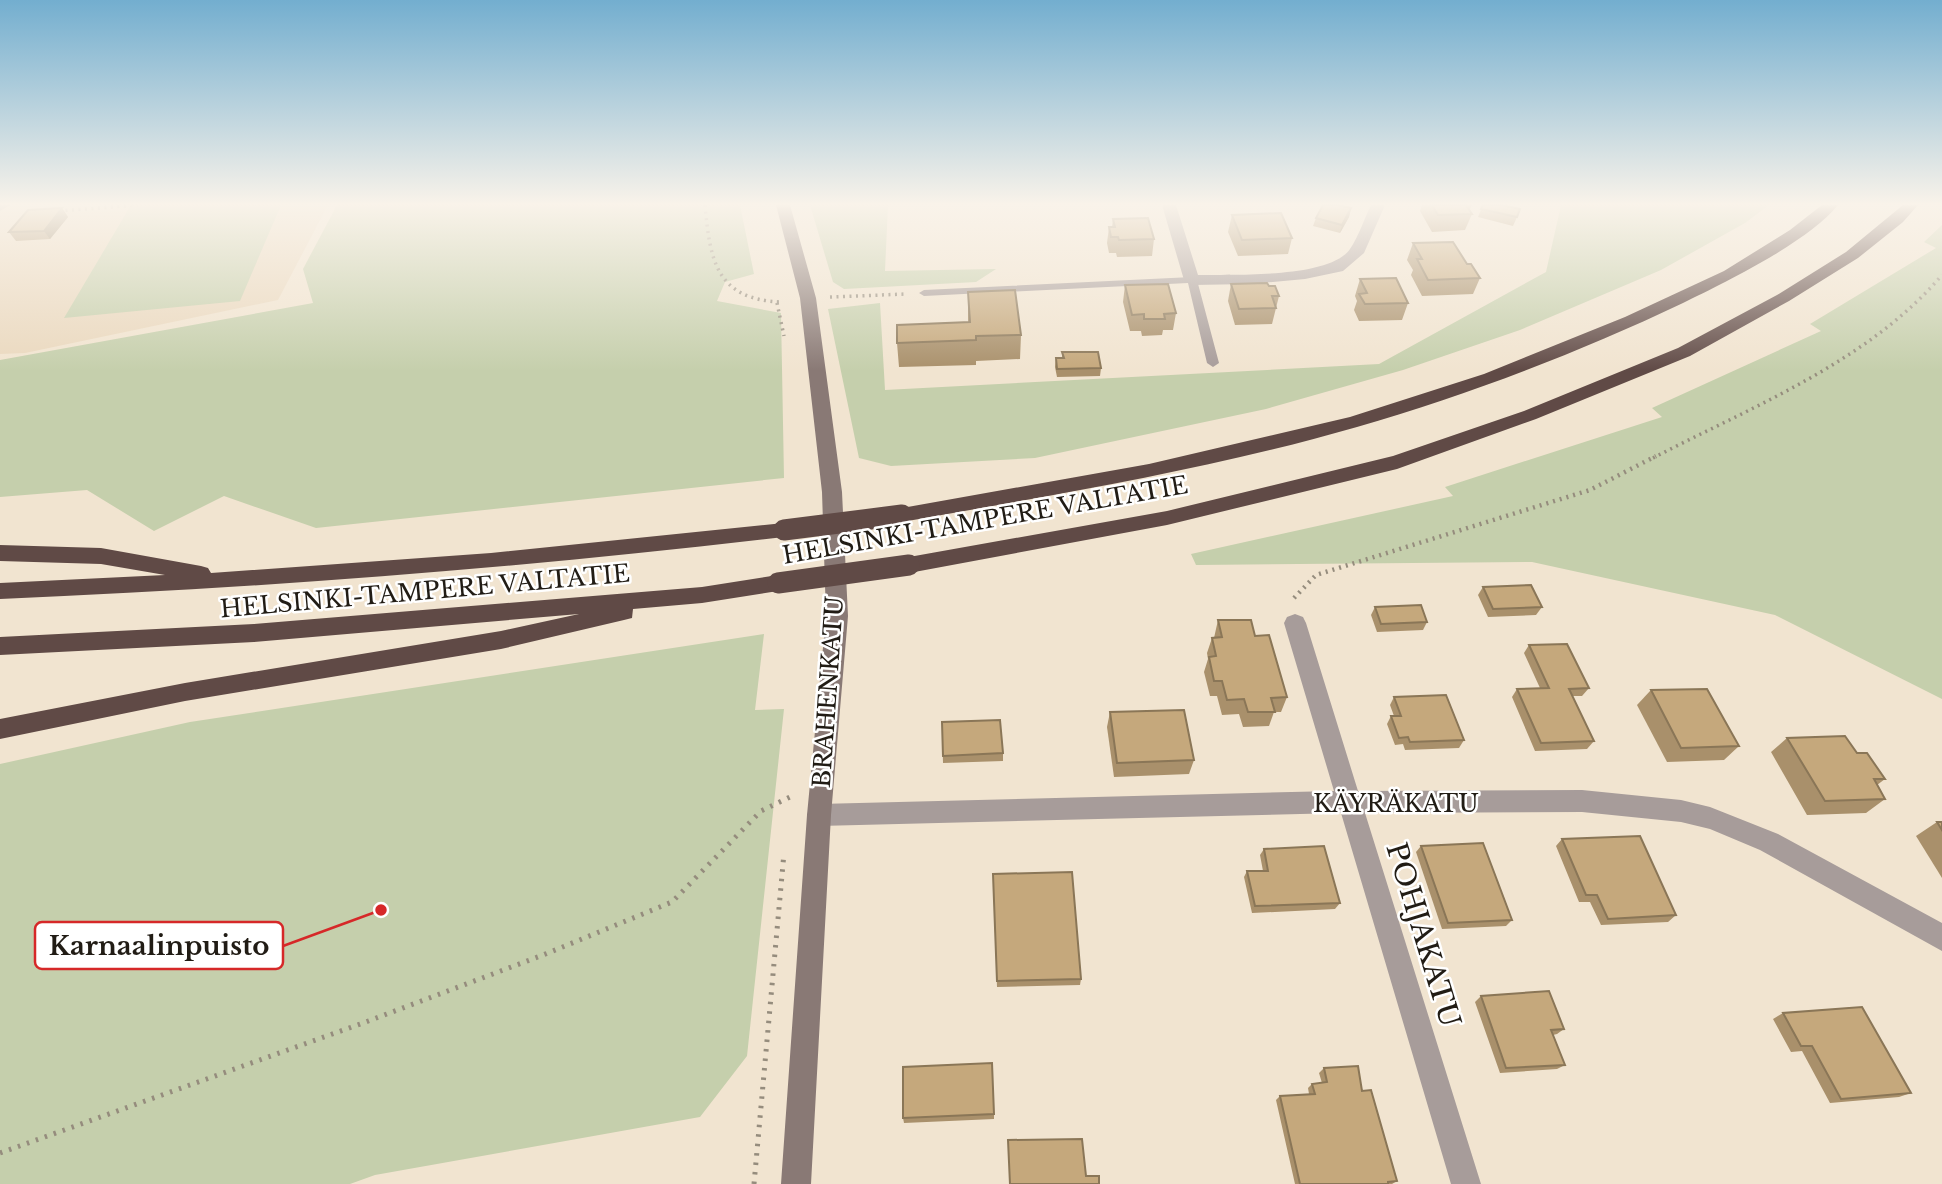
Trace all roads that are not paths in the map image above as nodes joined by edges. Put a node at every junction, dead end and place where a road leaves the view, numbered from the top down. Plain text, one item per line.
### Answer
1 (798, 260) edge
2 (1186, 260) edge
3 (1347, 260) edge
4 (1752, 260) edge
5 (1844, 260) edge
6 (1192, 280) junction
7 (923, 293) road end
8 (1213, 363) dead end
9 (0, 553) edge
10 (237, 581) junction
11 (0, 591) edge
12 (702, 595) junction
13 (1295, 623) road end
14 (0, 646) edge
15 (0, 729) edge
16 (1349, 802) junction
17 (819, 815) junction
18 (1942, 938) edge
19 (796, 1184) edge
20 (1466, 1184) edge

1 - 17 main road, BRAHENKATU
2 - 6 street
3 - 6 street
4 - 10 highway, HELSINKI-TAMPERE VALTATIE, bridge
5 - 12 highway, HELSINKI-TAMPERE VALTATIE, bridge
6 - 7 lane
6 - 8 lane
9 - 10 highway
10 - 11 highway, HELSINKI-TAMPERE VALTATIE
12 - 14 highway, HELSINKI-TAMPERE VALTATIE
12 - 15 highway
13 - 16 street, POHJAKATU
16 - 17 street, KÄYRÄKATU
16 - 18 street, KÄYRÄKATU
16 - 20 street, POHJAKATU
17 - 19 main road, BRAHENKATU

